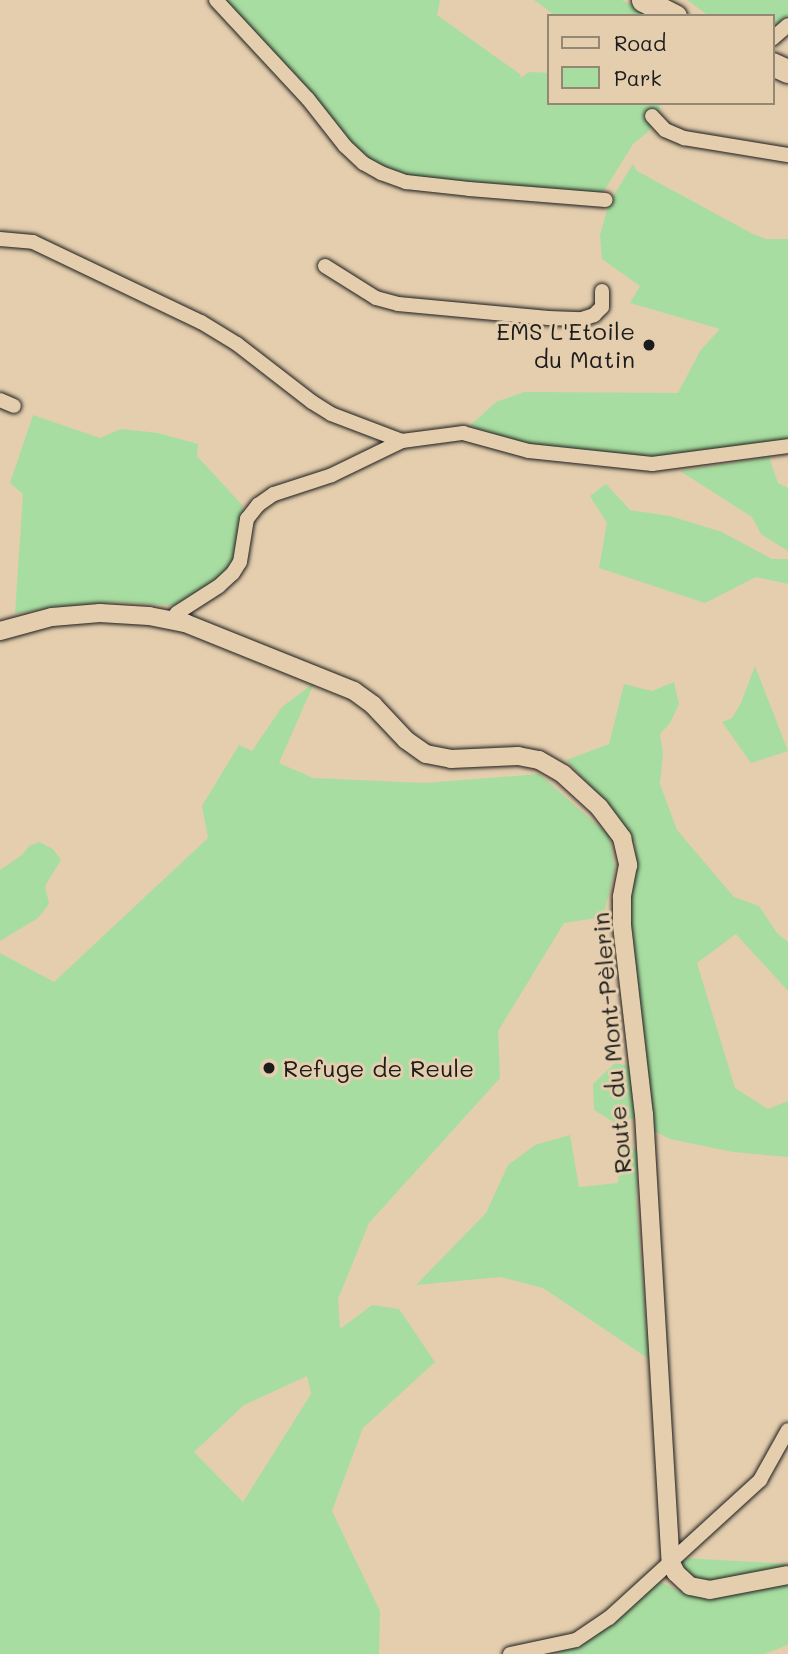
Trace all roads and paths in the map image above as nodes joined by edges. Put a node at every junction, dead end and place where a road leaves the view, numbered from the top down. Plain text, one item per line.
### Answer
1 (216, 0) edge
2 (643, 0) edge
3 (671, 14) edge
4 (788, 25) edge
5 (774, 36) edge
6 (652, 116) dead end
7 (788, 155) edge
8 (606, 200) dead end
9 (0, 239) edge
10 (325, 266) dead end
11 (602, 291) dead end
12 (0, 400) edge
13 (14, 406) dead end
14 (402, 441) junction
15 (788, 446) edge
16 (171, 620) junction
17 (0, 631) edge
18 (788, 1430) edge
19 (671, 1563) junction
20 (788, 1575) edge
21 (510, 1654) edge

1 - 8 street
2 - 3 main road
4 - 5 street
6 - 7 street
9 - 14 street
10 - 11 street
12 - 13 street
14 - 15 street
14 - 16 street
16 - 17 street, Route du Mont-Pèlerin
16 - 19 street, Route du Mont-Pèlerin
18 - 19 street
19 - 20 street
19 - 21 street

